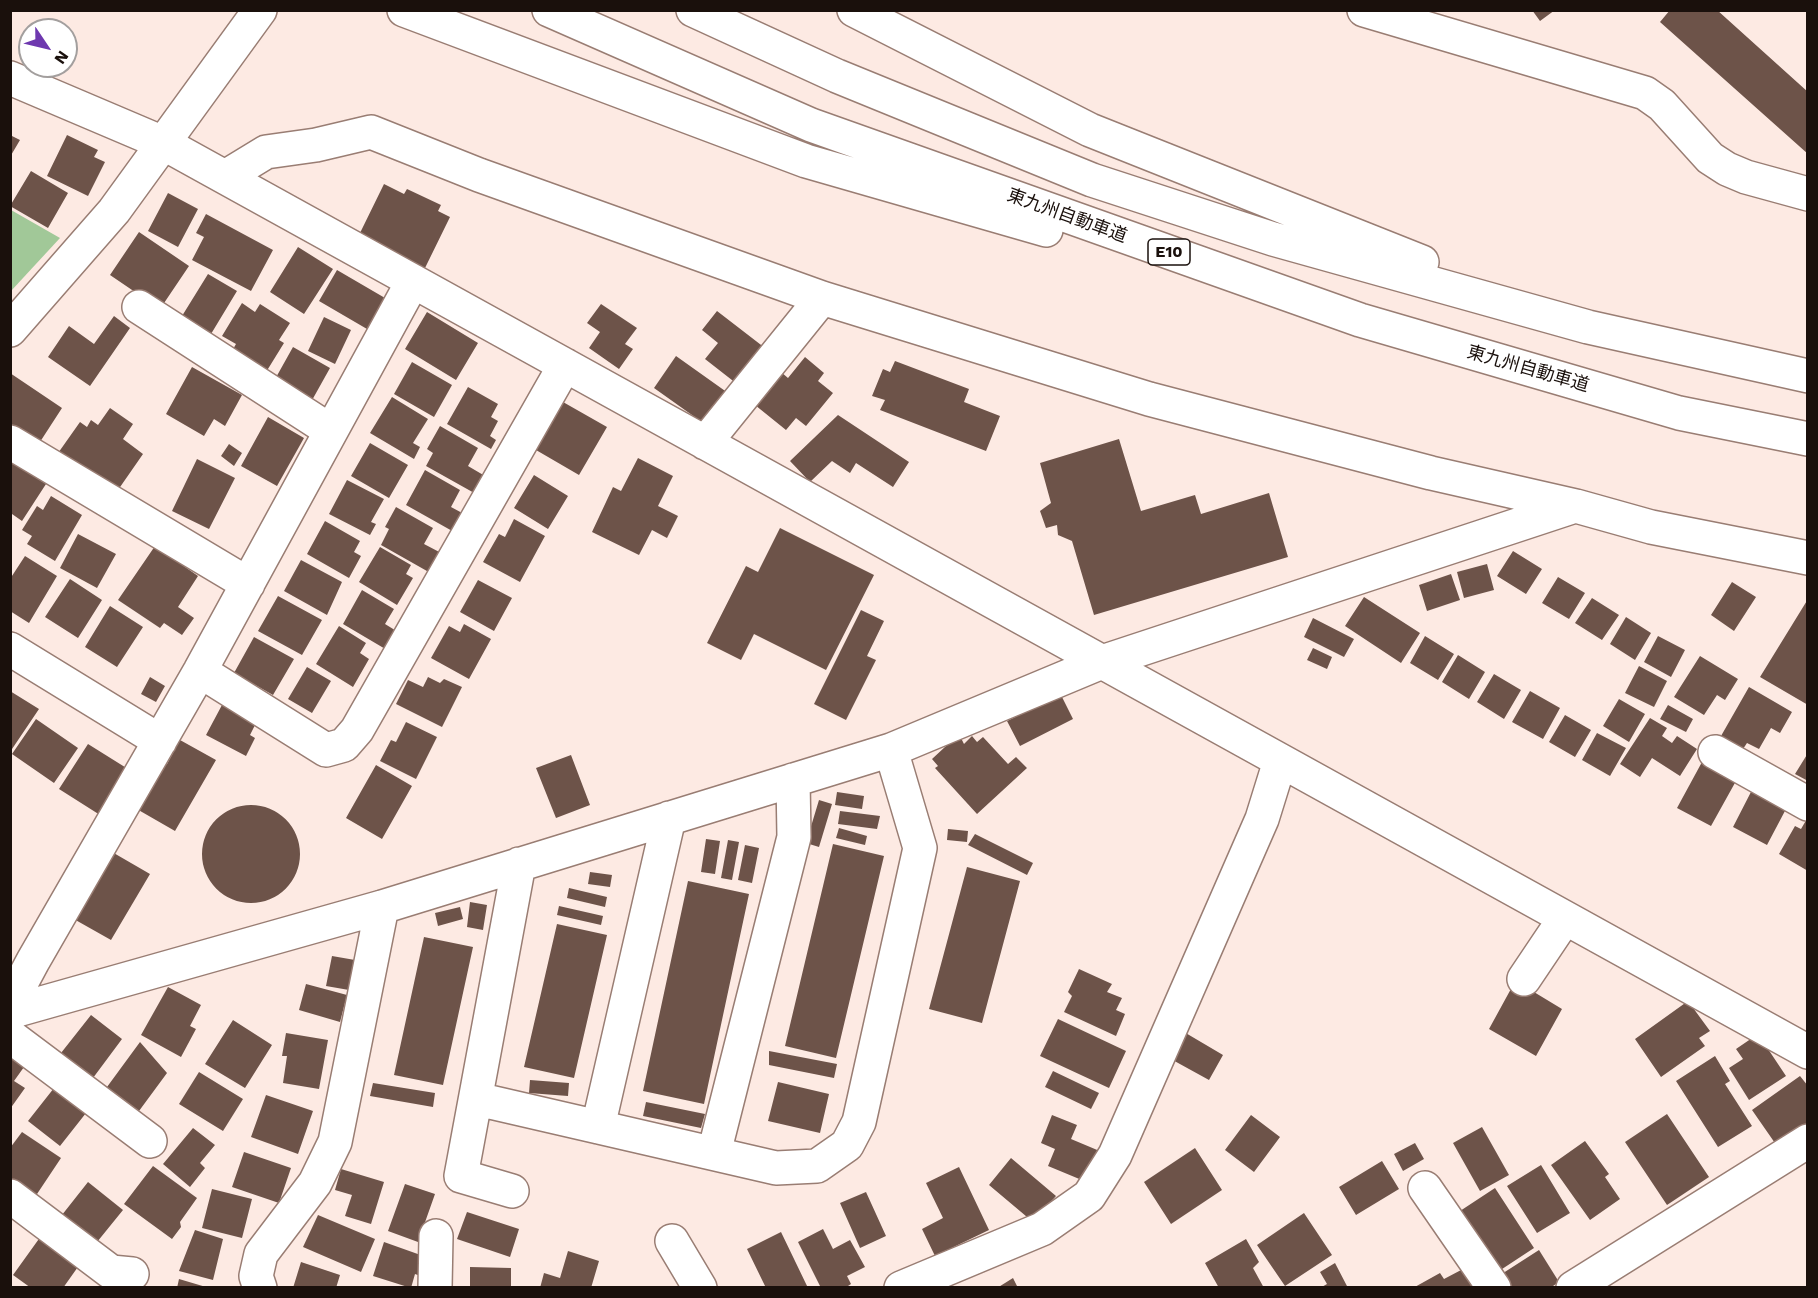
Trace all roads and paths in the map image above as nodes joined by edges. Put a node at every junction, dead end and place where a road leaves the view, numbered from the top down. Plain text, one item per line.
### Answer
1 (260, 10) edge
2 (404, 10) edge
3 (549, 10) edge
4 (693, 10) edge
5 (854, 10) edge
6 (1364, 10) edge
7 (10, 78) edge
8 (163, 143) junction
9 (225, 177) junction
10 (1808, 194) edge
11 (413, 281) junction
12 (822, 298) junction
13 (139, 307) dead end
14 (1359, 320) junction
15 (1588, 327) junction
16 (10, 330) edge
17 (565, 365) junction
18 (1808, 376) edge
19 (332, 431) junction
20 (1808, 439) edge
21 (10, 442) edge
22 (705, 442) junction
23 (1576, 506) junction
24 (1808, 558) edge
25 (248, 584) junction
26 (10, 650) edge
27 (1102, 662) junction
28 (200, 671) junction
29 (160, 741) junction
30 (891, 750) junction
31 (1715, 752) dead end
32 (1280, 761) junction
33 (793, 780) junction
34 (1808, 804) edge
35 (669, 818) junction
36 (519, 864) junction
37 (382, 907) junction
38 (1565, 918) junction
39 (22, 954) edge
40 (1524, 980) dead end
41 (10, 1004) edge
42 (10, 1012) edge
43 (10, 1036) edge
44 (1808, 1052) edge
45 (477, 1099) junction
46 (598, 1126) junction
47 (150, 1141) dead end
48 (1808, 1141) edge
49 (714, 1153) junction
50 (1425, 1188) dead end
51 (512, 1191) dead end
52 (10, 1196) edge
53 (436, 1236) dead end
54 (672, 1241) dead end
55 (132, 1274) dead end
56 (260, 1287) edge
57 (435, 1287) edge
58 (700, 1287) edge
59 (900, 1287) edge
60 (1494, 1287) edge
61 (1573, 1287) edge

1 - 8 main road
2 - 14 main road
3 - 14 main road, 東九州自動車道 / E10
4 - 15 main road, E10
5 - 15 main road
6 - 10 main road
7 - 8 main road
8 - 9 main road
8 - 16 main road
9 - 11 main road
9 - 12 main road
11 - 17 main road
11 - 19 main road
12 - 22 main road
12 - 23 main road
13 - 19 main road
14 - 20 main road, 東九州自動車道 / E10
15 - 18 main road, E10
17 - 22 main road
17 - 28 main road
19 - 25 main road
21 - 25 main road
22 - 27 main road
23 - 24 main road
23 - 27 main road
25 - 28 main road
26 - 29 main road
27 - 30 main road
27 - 32 main road
28 - 29 main road
29 - 39 main road
30 - 33 main road
30 - 49 main road
31 - 34 main road
32 - 38 main road
32 - 59 main road
33 - 35 main road
33 - 49 main road
35 - 36 main road
35 - 46 main road
36 - 37 main road
36 - 45 main road
37 - 42 main road
37 - 56 main road
38 - 40 main road
38 - 44 main road
39 - 41 main road
43 - 47 main road
45 - 46 main road
45 - 51 main road
46 - 49 main road
48 - 61 main road
50 - 60 main road
52 - 55 main road
53 - 57 main road
54 - 58 main road

